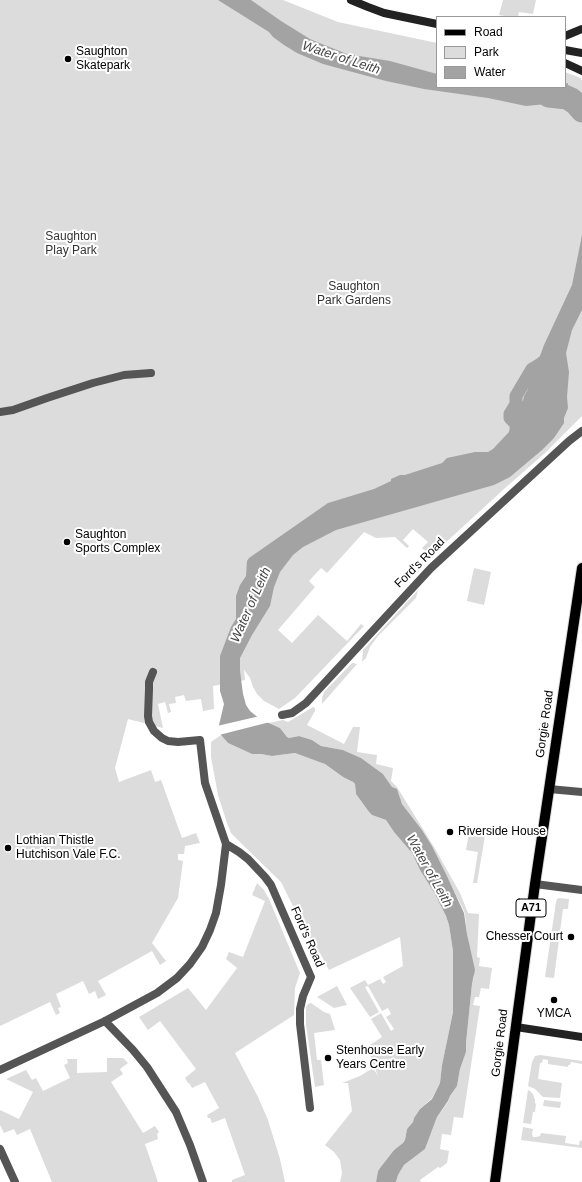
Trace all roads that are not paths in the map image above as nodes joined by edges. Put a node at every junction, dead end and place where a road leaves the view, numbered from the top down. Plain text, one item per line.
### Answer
1 (351, 0) edge
2 (436, 24) edge
3 (582, 30) edge
4 (566, 36) edge
5 (566, 50) edge
6 (582, 53) edge
7 (566, 63) edge
8 (582, 71) edge
9 (151, 372) dead end
10 (0, 412) edge
11 (582, 431) edge
12 (582, 568) edge
13 (153, 672) dead end
14 (282, 715) dead end
15 (549, 789) junction
16 (582, 792) edge
17 (226, 844) junction
18 (535, 884) junction
19 (582, 890) edge
20 (105, 1021) junction
21 (516, 1027) junction
22 (582, 1037) edge
23 (0, 1070) edge
24 (310, 1108) dead end
25 (0, 1149) edge
26 (15, 1182) edge
27 (202, 1182) edge
28 (495, 1182) edge

1 - 2 street
3 - 4 street
5 - 6 street
7 - 8 street
9 - 10 street
11 - 14 street, Ford's Road
12 - 15 main road, Gorgie Road / A71
13 - 17 street
15 - 16 street
15 - 18 main road, Gorgie Road / A71
17 - 20 street
17 - 24 street, Ford's Road
18 - 19 street
18 - 21 main road, Gorgie Road / A71
20 - 23 street
20 - 27 street
21 - 22 street
21 - 28 main road, Gorgie Road / A71
25 - 26 street

